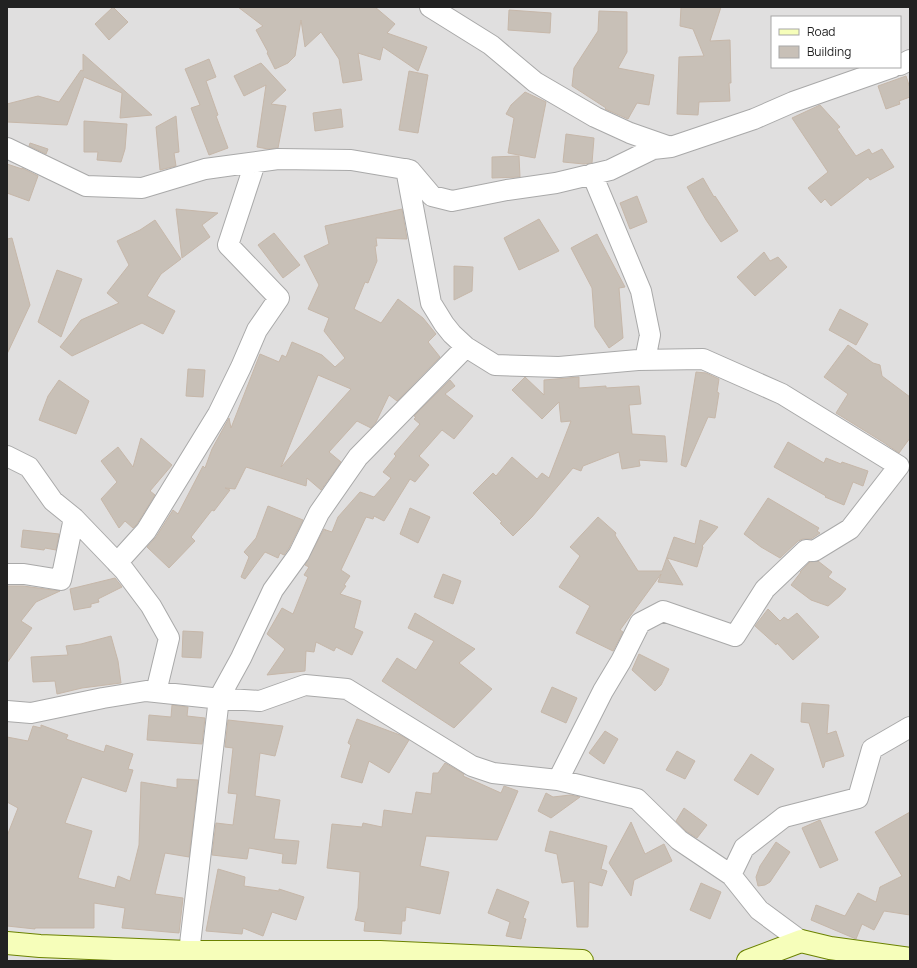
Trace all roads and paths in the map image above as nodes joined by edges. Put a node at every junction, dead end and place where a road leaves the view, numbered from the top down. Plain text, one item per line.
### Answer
1 (430, 7) edge
2 (910, 60) edge
3 (901, 64) edge
4 (890, 68) edge
5 (671, 147) junction
6 (7, 148) edge
7 (255, 163) junction
8 (406, 169) junction
9 (592, 174) junction
10 (466, 347) junction
11 (645, 360) junction
12 (7, 456) edge
13 (74, 518) junction
14 (117, 563) junction
15 (7, 574) edge
16 (156, 692) junction
17 (218, 698) junction
18 (7, 711) edge
19 (910, 727) edge
20 (558, 780) junction
21 (731, 875) junction
22 (801, 941) junction
23 (7, 943) edge
24 (188, 957) edge
25 (907, 960) edge
26 (582, 961) edge
27 (748, 961) edge

1 - 5 street
2 - 3 street
4 - 5 street
5 - 9 street
6 - 7 street
7 - 8 street
7 - 14 street
8 - 9 street
8 - 10 street
9 - 11 street
10 - 11 street
10 - 17 street
11 - 20 street
12 - 13 street
13 - 14 street
13 - 15 street
14 - 16 street
16 - 17 street
16 - 18 street
17 - 20 street
17 - 24 street
19 - 21 street
20 - 21 street
21 - 22 street
22 - 25 street
22 - 27 street
23 - 24 street
24 - 26 street

